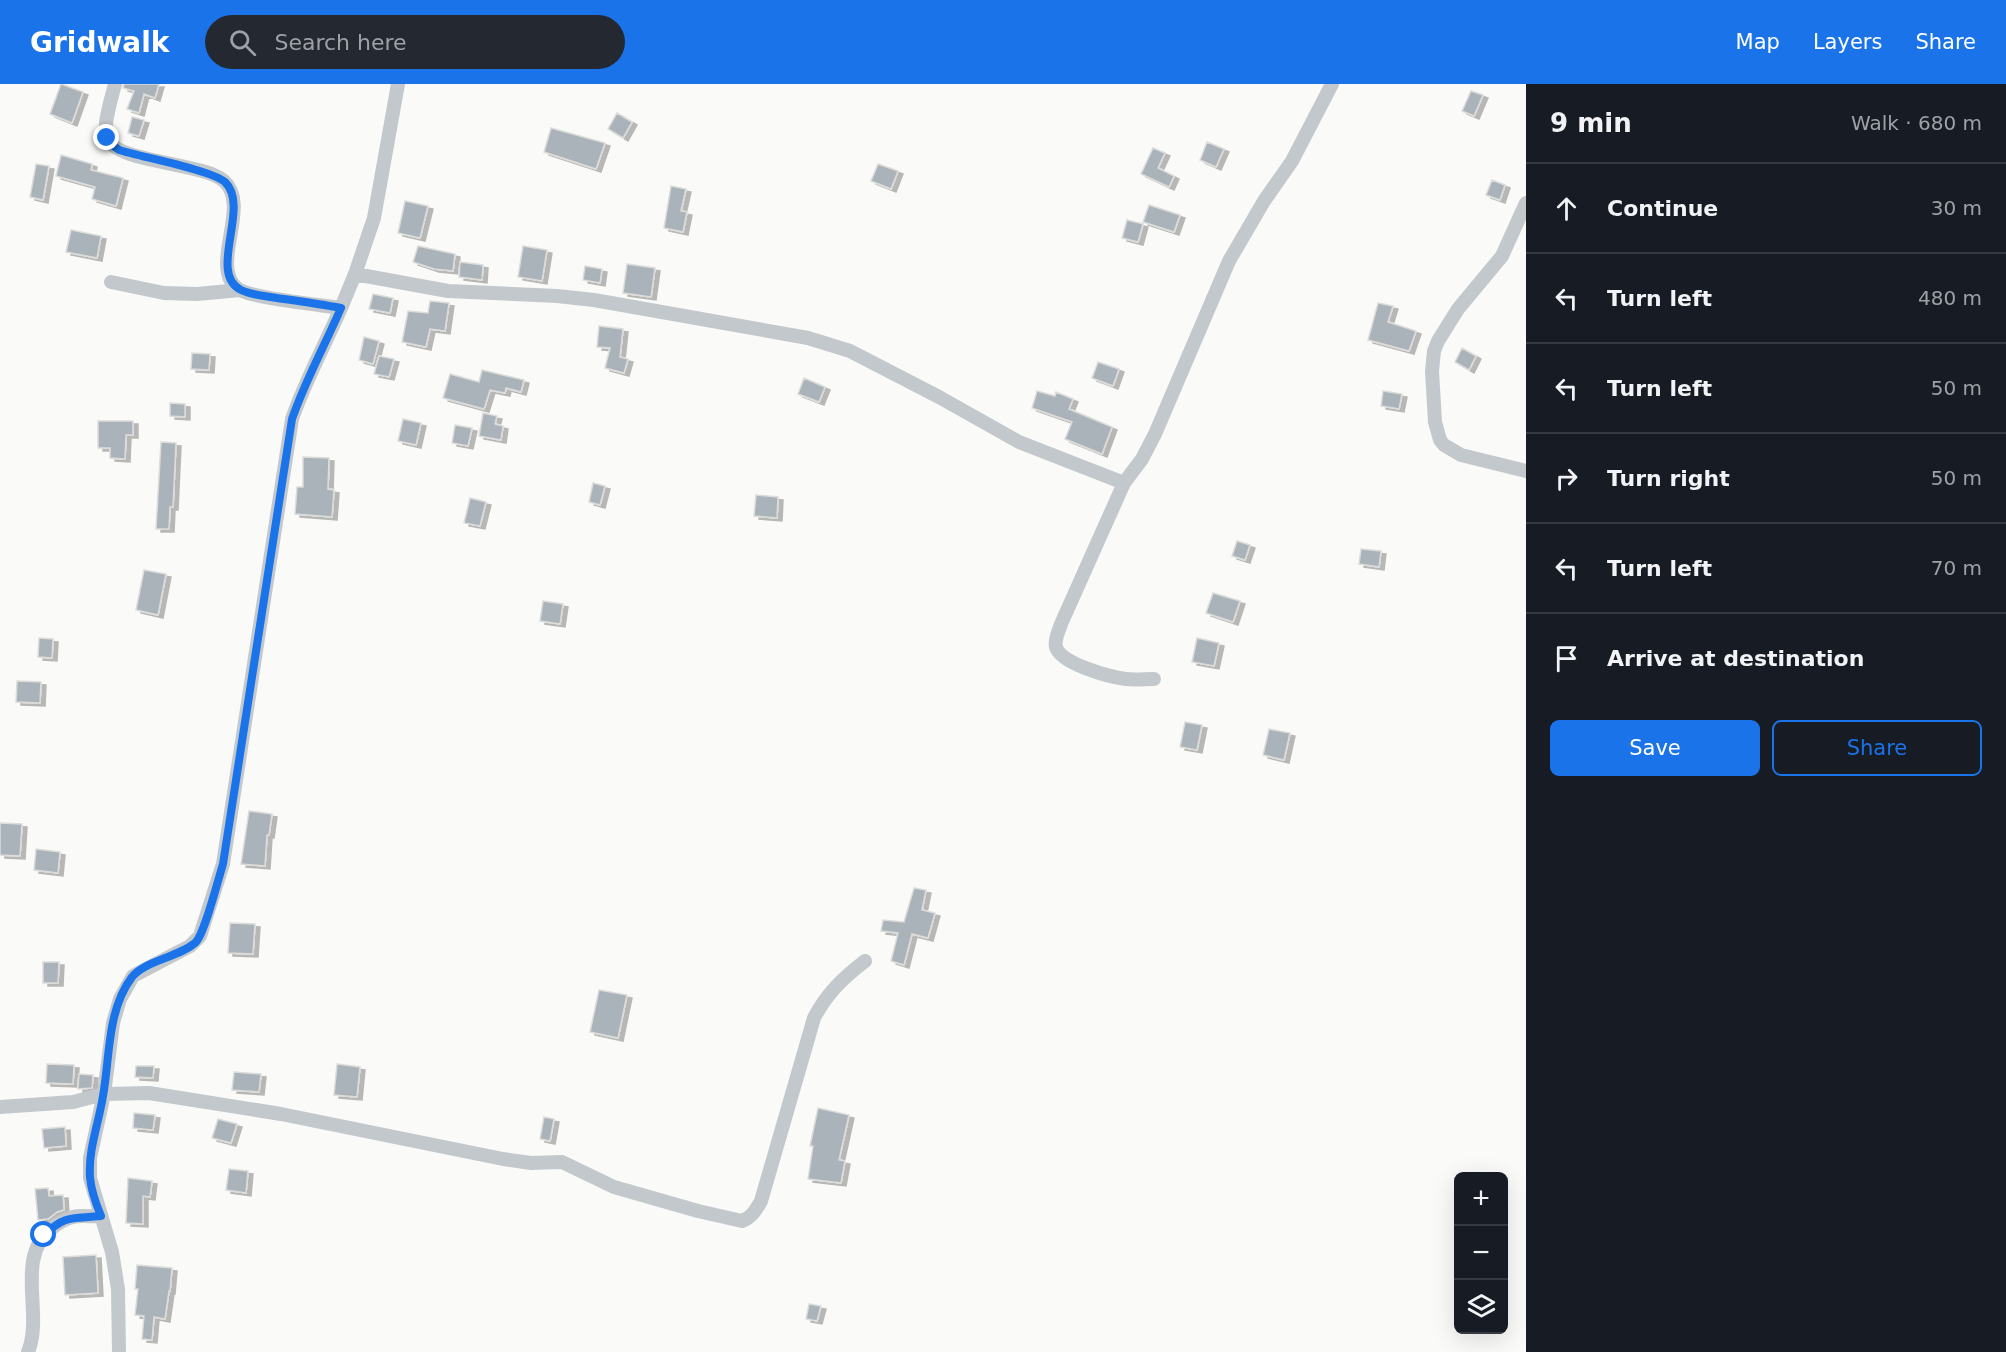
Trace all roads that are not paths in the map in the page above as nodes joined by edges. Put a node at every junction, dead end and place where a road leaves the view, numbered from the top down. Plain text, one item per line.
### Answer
1 (115, 84) edge
2 (398, 84) edge
3 (1332, 84) edge
4 (1526, 203) edge
5 (355, 274) junction
6 (111, 282) dead end
7 (240, 290) junction
8 (341, 308) junction
9 (1526, 471) edge
10 (1124, 483) junction
11 (1154, 679) dead end
12 (865, 961) dead end
13 (104, 1094) junction
14 (0, 1107) edge
15 (101, 1216) junction
16 (28, 1352) edge
17 (119, 1352) edge

1 - 7 street
2 - 5 street
3 - 10 street
4 - 9 street
5 - 8 street
5 - 10 street
6 - 7 street
7 - 8 street
8 - 13 street
10 - 11 street
12 - 13 street
13 - 14 street
13 - 15 street
15 - 16 street
15 - 17 street

